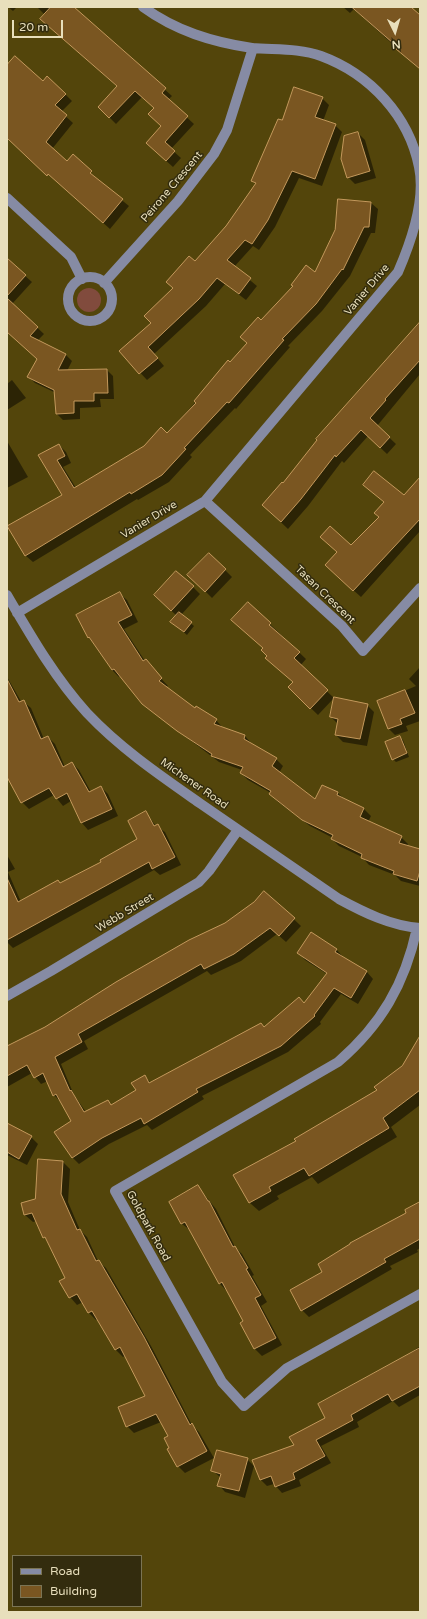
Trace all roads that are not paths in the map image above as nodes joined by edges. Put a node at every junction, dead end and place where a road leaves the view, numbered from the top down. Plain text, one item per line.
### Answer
1 (143, 7) edge
2 (253, 48) junction
3 (420, 168) edge
4 (7, 198) edge
5 (82, 279) junction
6 (104, 283) junction
7 (205, 501) junction
8 (420, 588) edge
9 (7, 595) edge
10 (17, 613) junction
11 (238, 830) junction
12 (418, 928) edge
13 (7, 996) edge
14 (420, 1294) edge

1 - 2 street, Vanier Drive
2 - 3 street, Vanier Drive
2 - 6 street, Peirone Crescent
3 - 7 street, Vanier Drive
4 - 5 street
5 - 6 street
5 - 6 street
7 - 8 street, Tasan Crescent
7 - 10 street, Vanier Drive
9 - 10 street, Michener Road
10 - 11 street, Michener Road
11 - 12 street, Michener Road
11 - 13 street, Webb Street
12 - 14 street, Goldpark Road

